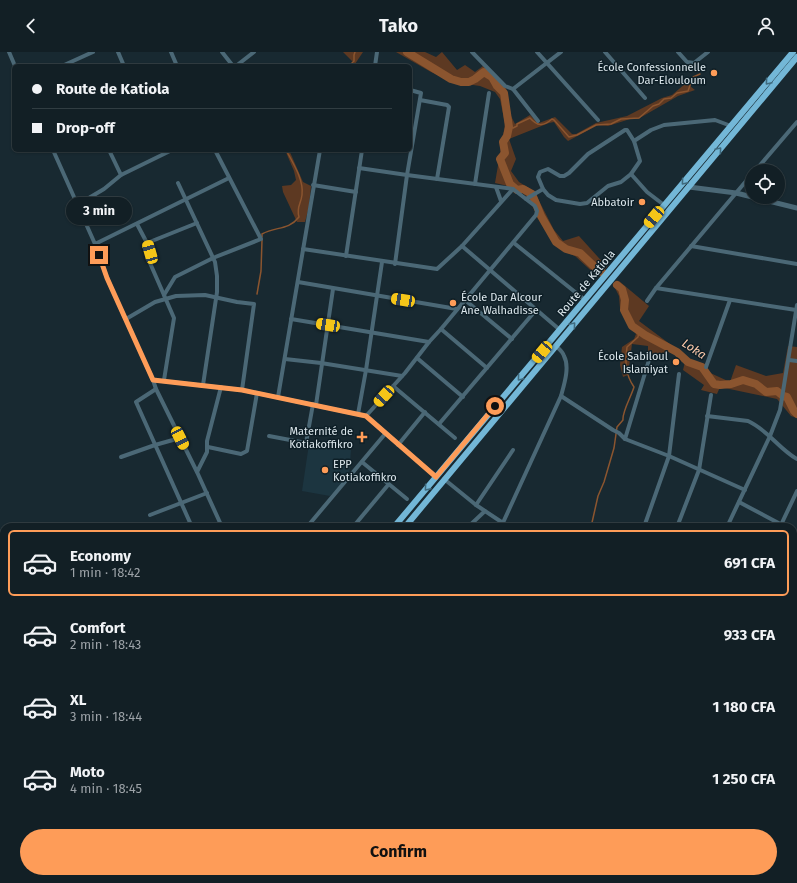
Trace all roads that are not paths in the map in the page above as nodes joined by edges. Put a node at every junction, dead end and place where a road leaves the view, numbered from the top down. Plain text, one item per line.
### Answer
1 (9, 52) edge
2 (94, 52) edge
3 (118, 52) edge
4 (171, 52) edge
5 (222, 52) edge
6 (254, 52) edge
7 (377, 52) edge
8 (472, 52) edge
9 (537, 52) edge
10 (561, 52) edge
11 (605, 52) edge
12 (678, 52) edge
13 (708, 52) edge
14 (793, 52) edge
15 (797, 57) edge
16 (547, 63) junction
17 (14, 64) edge
18 (70, 64) edge
19 (123, 64) edge
20 (176, 64) edge
21 (233, 64) edge
22 (238, 64) edge
23 (375, 64) edge
24 (513, 89) junction
25 (412, 90) edge
26 (489, 93) dead end
27 (646, 98) dead end
28 (420, 100) junction
29 (598, 120) dead end
30 (538, 121) dead end
31 (797, 122) edge
32 (731, 126) junction
33 (634, 141) junction
34 (412, 147) edge
35 (54, 152) edge
36 (110, 152) edge
37 (163, 152) edge
38 (216, 152) edge
39 (320, 152) edge
40 (362, 152) edge
41 (411, 152) edge
42 (761, 164) edge
43 (359, 168) junction
44 (630, 174) junction
45 (120, 175) junction
46 (407, 176) junction
47 (229, 178) junction
48 (437, 179) junction
49 (745, 182) edge
50 (178, 183) dead end
51 (474, 184) junction
52 (313, 185) junction
53 (496, 187) junction
54 (689, 187) junction
55 (514, 189) junction
56 (543, 190) junction
57 (356, 192) junction
58 (736, 193) junction
59 (526, 199) junction
60 (186, 200) junction
61 (501, 201) junction
62 (77, 205) junction
63 (664, 205) junction
64 (797, 208) edge
65 (197, 223) junction
66 (137, 224) junction
67 (147, 243) junction
68 (514, 243) junction
69 (95, 244) junction
70 (462, 246) junction
71 (691, 246) junction
72 (303, 249) junction
73 (346, 256) junction
74 (213, 258) junction
75 (382, 262) junction
76 (395, 264) junction
77 (797, 264) edge
78 (490, 270) junction
79 (298, 282) junction
80 (656, 288) junction
81 (333, 289) junction
82 (376, 296) junction
83 (165, 297) junction
84 (216, 297) junction
85 (466, 300) junction
86 (585, 300) junction
87 (647, 300) dead end
88 (730, 300) junction
89 (797, 307) edge
90 (457, 309) junction
91 (536, 310) junction
92 (126, 319) junction
93 (291, 319) junction
94 (328, 325) junction
95 (441, 329) junction
96 (560, 330) junction
97 (371, 333) junction
98 (512, 339) junction
99 (428, 342) junction
100 (556, 346) junction
101 (417, 358) junction
102 (285, 359) junction
103 (649, 360) dead end
104 (788, 360) junction
105 (797, 361) edge
106 (321, 363) junction
107 (706, 366) dead end
108 (487, 368) junction
109 (366, 370) junction
110 (679, 374) dead end
111 (402, 376) junction
112 (153, 380) junction
113 (164, 380) junction
114 (203, 385) junction
115 (393, 386) junction
116 (221, 387) junction
117 (156, 389) junction
118 (242, 390) junction
119 (257, 393) junction
120 (711, 395) dead end
121 (561, 396) junction
122 (278, 397) junction
123 (463, 397) junction
124 (314, 405) junction
125 (425, 412) junction
126 (358, 414) junction
127 (366, 416) junction
128 (707, 416) junction
129 (439, 424) junction
130 (385, 434) junction
131 (269, 436) dead end
132 (770, 436) junction
133 (180, 438) junction
134 (455, 438) dead end
135 (625, 438) junction
136 (155, 445) junction
137 (398, 445) junction
138 (208, 447) junction
139 (513, 450) dead end
140 (669, 456) junction
141 (121, 457) dead end
142 (797, 459) edge
143 (362, 462) junction
144 (699, 470) junction
145 (197, 472) junction
146 (436, 477) junction
147 (444, 479) junction
148 (388, 485) junction
149 (745, 490) junction
150 (797, 491) edge
151 (207, 493) junction
152 (407, 499) dead end
153 (739, 502) junction
154 (181, 503) junction
155 (476, 506) junction
156 (485, 511) junction
157 (150, 515) dead end
158 (190, 523) edge
159 (220, 523) edge
160 (310, 523) edge
161 (356, 523) edge
162 (397, 523) edge
163 (408, 523) edge
164 (472, 523) edge
165 (500, 523) edge
166 (503, 523) edge
167 (645, 523) edge
168 (679, 523) edge
169 (729, 523) edge
170 (775, 523) edge
171 (781, 523) edge

1 - 17 street
2 - 18 street
3 - 19 street
4 - 20 street
5 - 21 street
6 - 22 street
7 - 23 street
8 - 24 street
9 - 16 street
10 - 16 street
11 - 27 street
12 - 13 street
14 -> 32 highway, Route de Katiola
54 -> 15 highway, Route de Katiola
16 - 24 street
16 - 29 street
24 - 30 street
25 - 28 street
26 - 51 street
28 - 34 street
28 - 48 street
31 - 42 street
32 - 33 street
32 -> 63 highway, Route de Katiola
33 - 44 street
33 - 56 street
35 - 62 street
36 - 45 street
37 - 45 street
38 - 47 street
39 - 52 street
40 - 43 street
41 - 46 street
43 - 46 street
43 - 57 street
44 - 56 street
44 - 63 street
45 - 62 street
46 - 48 street
46 - 76 street
47 - 60 street
47 - 74 street
48 - 51 street
49 - 58 street
50 - 60 street
51 - 53 street
52 - 57 street
52 - 72 street
53 - 55 street
53 - 61 street
54 - 58 street
100 -> 54 highway, Route de Katiola
55 - 59 street
55 - 61 street
56 - 59 street
57 - 73 street
58 - 64 street
58 - 71 street
59 - 68 street
60 - 65 street
60 - 66 street
61 - 70 street
62 - 69 street
63 - 86 highway, Route de Katiola
65 - 67 street
65 - 74 street
66 - 67 street
66 - 69 street
67 - 83 street
68 - 78 street
68 - 86 street
69 - 92 street
70 - 76 street
70 - 78 street
71 - 77 street
71 - 80 street
72 - 73 street
72 - 79 street
73 - 75 street
74 - 83 street
74 - 84 street
75 - 76 street
75 - 82 street
78 - 85 street
78 - 91 street
79 - 81 street
79 - 93 street
80 - 87 street
80 - 88 street
81 - 82 street
81 - 94 street
82 - 90 street
82 - 97 street
83 - 84 street
83 - 92 street
83 - 113 street
84 - 114 street
84 - 118 street
85 - 90 street
85 - 98 street
86 - 96 highway, Route de Katiola
88 - 89 street
88 - 107 street
89 - 104 street
90 - 95 street
91 - 96 street
91 - 98 street
92 - 112 street
93 - 94 street
93 - 102 street
94 - 97 street
94 - 106 street
95 - 99 street
95 - 108 street
96 -> 146 highway, Route de Katiola
97 - 99 street
97 - 109 street
98 - 108 street
99 - 101 street
100 - 121 street
100 - 147 highway, Route de Katiola
101 - 111 street
101 - 123 street
102 - 106 street
102 - 122 street
103 - 135 street
104 - 105 street
104 - 132 street
106 - 109 street
106 - 124 street
108 - 123 street
109 - 111 street
109 - 126 street
110 - 140 street
111 - 115 street
112 - 113 street
112 - 117 street
113 - 114 street
114 - 116 street
115 - 125 street
115 - 127 street
116 - 118 street
116 - 138 street
117 - 133 street
117 - 136 street
118 - 119 street
119 - 122 street
119 - 138 street
120 - 128 street
121 - 135 street
121 - 166 street
122 - 124 street
123 - 129 street
124 - 126 street
124 - 131 street
125 - 129 street
125 - 137 street
126 - 127 street
127 - 130 street
128 - 132 street
128 - 144 street
129 - 134 street
130 - 137 street
130 - 143 street
132 - 142 street
132 - 149 street
133 - 136 street
133 - 145 street
135 - 140 street
136 - 141 street
136 - 154 street
137 - 146 street
138 - 145 street
139 - 155 street
140 - 144 street
140 - 167 street
143 - 148 street
143 - 160 street
144 - 149 street
144 - 168 street
145 - 151 street
146 -> 162 highway, Route de Katiola
147 - 155 street
147 - 163 highway, Route de Katiola
148 - 152 street
148 - 161 street
149 - 153 street
150 - 171 street
151 - 154 street
151 - 159 street
153 - 169 street
153 - 170 street
154 - 157 street
154 - 158 street
155 - 156 street
156 - 164 street
156 - 165 street

